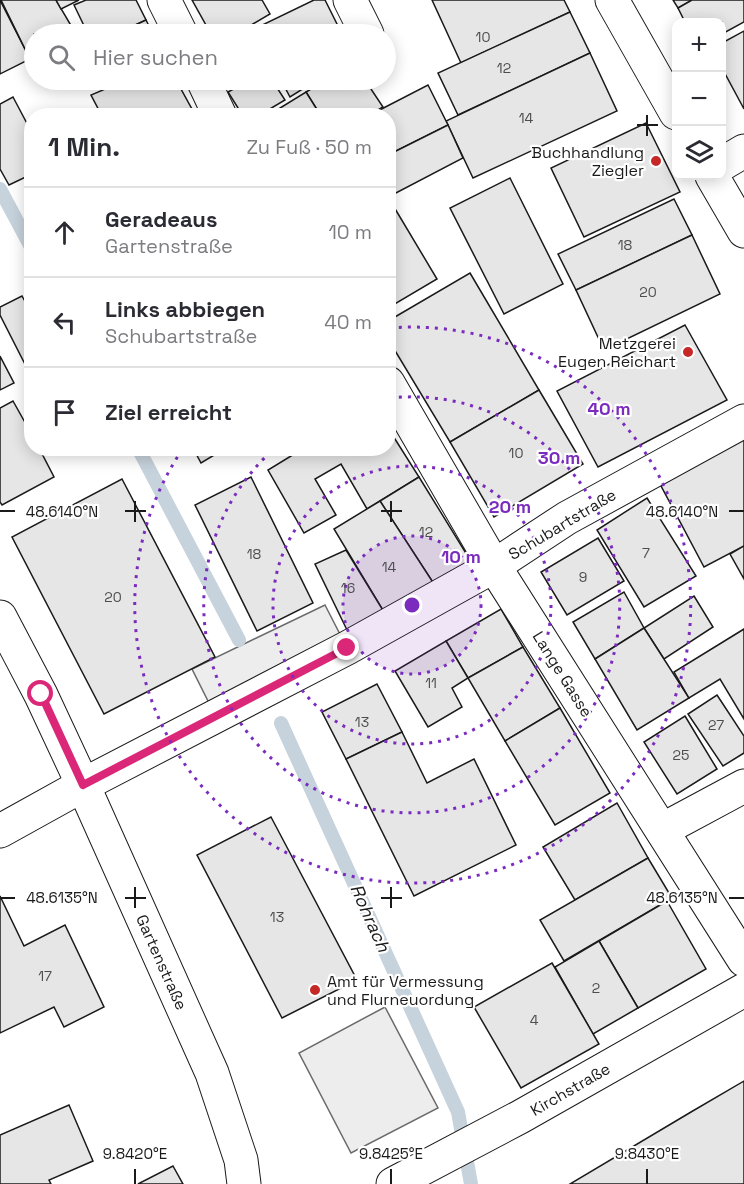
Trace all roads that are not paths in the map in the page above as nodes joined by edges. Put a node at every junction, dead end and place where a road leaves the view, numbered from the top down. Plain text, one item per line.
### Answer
1 (164, 0) edge
2 (350, 0) edge
3 (612, 0) edge
4 (176, 24) edge
5 (362, 24) edge
6 (208, 90) edge
7 (672, 106) edge
8 (216, 108) edge
9 (744, 151) edge
10 (726, 162) edge
11 (714, 180) edge
12 (744, 231) edge
13 (396, 397) edge
14 (744, 422) edge
15 (494, 566) junction
16 (0, 618) edge
17 (83, 785) junction
18 (744, 786) edge
19 (662, 830) junction
20 (0, 831) edge
21 (744, 960) edge
22 (744, 990) edge
23 (244, 1184) edge
24 (393, 1184) edge

1 - 4 street
2 - 5 street
3 - 7 street
6 - 8 street
9 - 10 street
11 - 12 street
13 - 15 street, Lange Gasse
14 - 15 street, Schubartstraße
15 - 17 street, Schubartstraße
15 - 19 street, Lange Gasse
16 - 17 street, Gartenstraße
17 - 20 street, Schubartstraße
17 - 23 street, Gartenstraße
18 - 19 street
19 - 21 street, Lange Gasse
22 - 24 street, Kirchstraße

